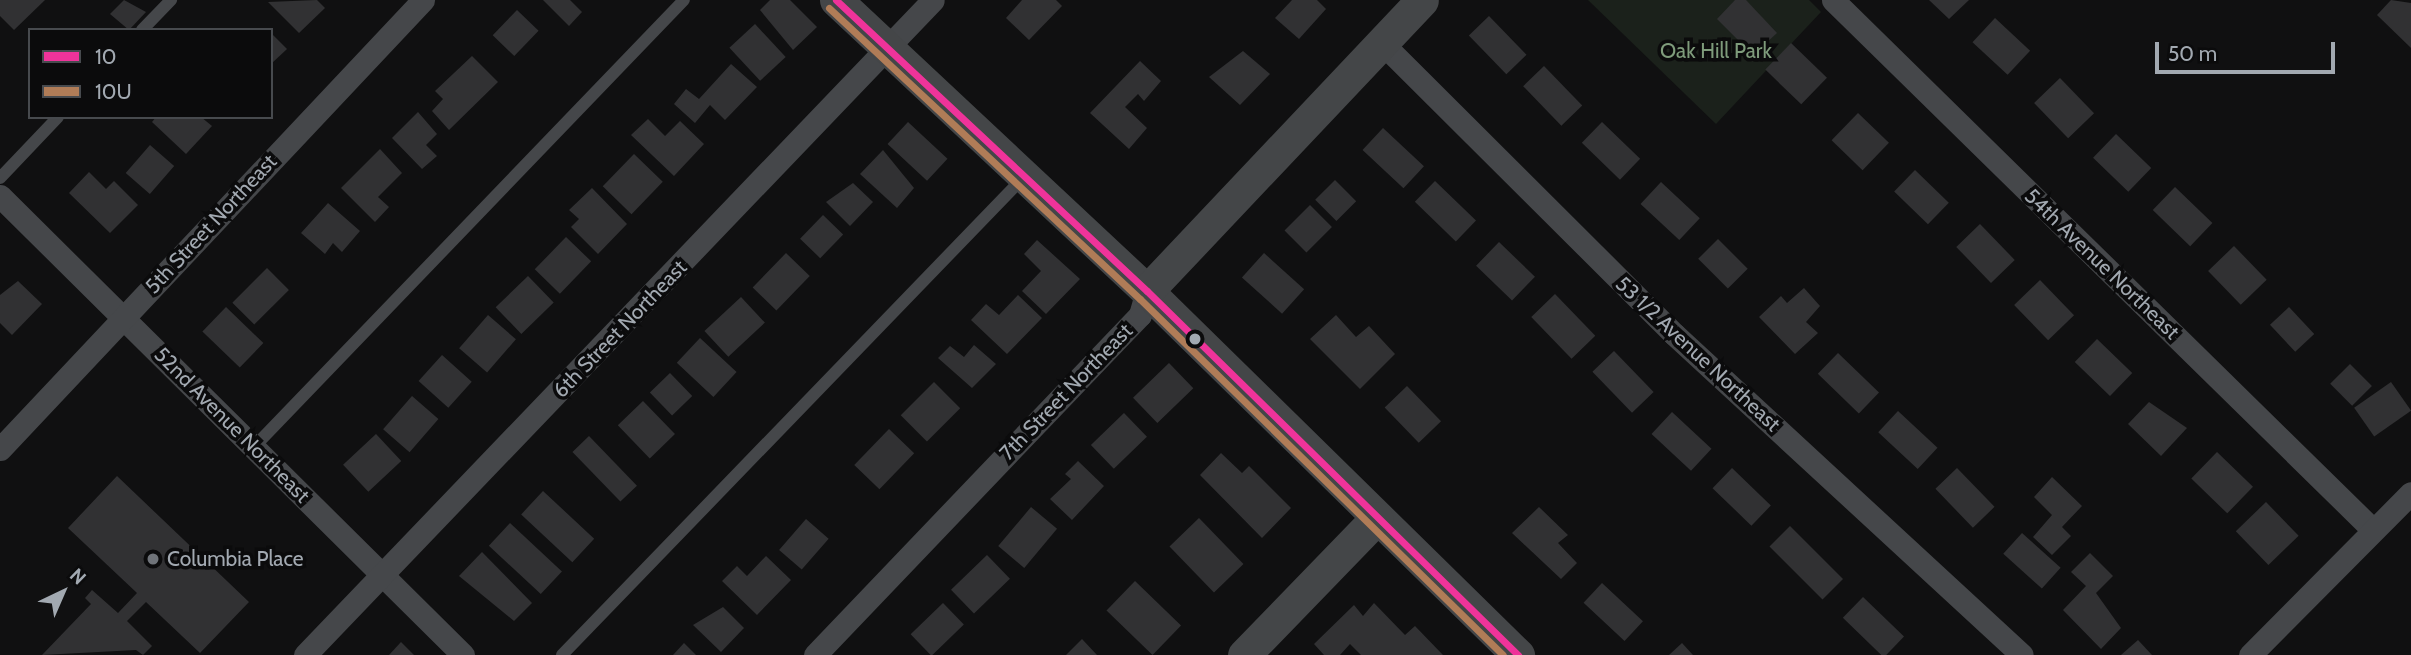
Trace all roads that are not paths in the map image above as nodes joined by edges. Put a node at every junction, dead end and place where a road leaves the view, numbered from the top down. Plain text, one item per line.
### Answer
1 (171, 0) edge
2 (423, 0) edge
3 (684, 0) edge
4 (836, 0) edge
5 (933, 0) edge
6 (1422, 0) edge
7 (1833, 0) edge
8 (144, 28) edge
9 (1382, 43) junction
10 (887, 49) junction
11 (56, 119) edge
12 (0, 178) edge
13 (1022, 179) junction
14 (0, 196) edge
15 (1147, 291) junction
16 (122, 317) junction
17 (254, 447) junction
18 (0, 449) edge
19 (2411, 493) edge
20 (1376, 519) junction
21 (2371, 527) junction
22 (384, 577) junction
23 (305, 655) edge
24 (463, 655) edge
25 (562, 655) edge
26 (815, 655) edge
27 (1244, 655) edge
28 (1518, 655) edge
29 (2022, 655) edge
30 (2250, 655) edge

1 - 8 lane
2 - 16 street, 5th Street Northeast
3 - 17 lane
4 - 10 street
5 - 10 street, 6th Street Northeast
6 - 9 street, 7th Street Northeast
7 - 21 street, 54th Avenue Northeast
9 - 15 street, 7th Street Northeast
9 - 29 street, 53 1/2 Avenue Northeast
10 - 13 street
10 - 22 street, 6th Street Northeast
11 - 12 lane
13 - 15 street
13 - 25 lane
14 - 16 street, 52nd Avenue Northeast
15 - 20 street
15 - 26 street, 7th Street Northeast
16 - 17 street, 52nd Avenue Northeast
16 - 18 street, 5th Street Northeast
17 - 22 street, 52nd Avenue Northeast
19 - 21 street
20 - 27 street
20 - 28 street
21 - 30 street
22 - 23 street, 6th Street Northeast
22 - 24 street, 52nd Avenue Northeast

